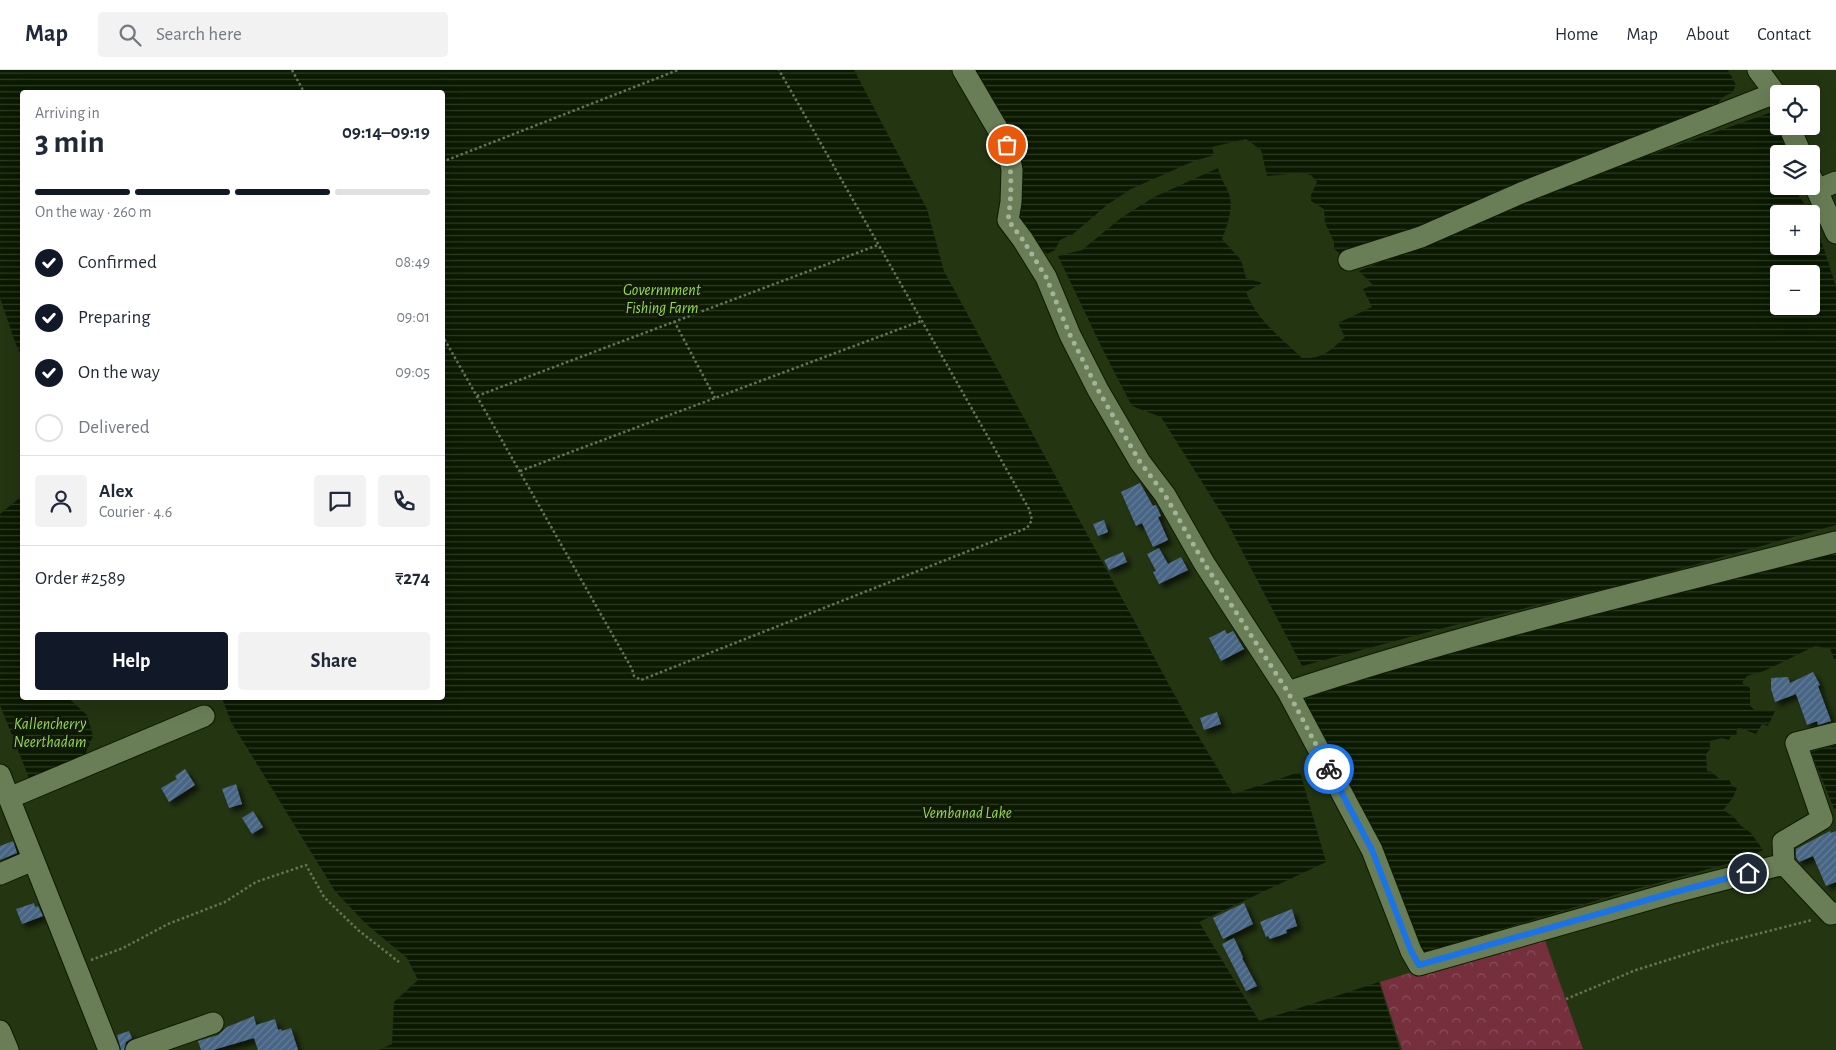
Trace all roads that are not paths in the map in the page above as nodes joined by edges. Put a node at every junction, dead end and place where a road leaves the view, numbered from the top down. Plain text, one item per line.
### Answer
1 (964, 70) edge
2 (1758, 70) edge
3 (1770, 88) edge
4 (1770, 101) edge
5 (1822, 183) edge
6 (1836, 233) edge
7 (1349, 260) dead end
8 (1836, 542) edge
9 (1288, 692) junction
10 (204, 716) dead end
11 (1836, 733) edge
12 (0, 775) edge
13 (8, 808) edge
14 (33, 860) junction
15 (1784, 864) junction
16 (0, 874) edge
17 (1834, 916) edge
18 (214, 1023) dead end
19 (0, 1031) edge
20 (8, 1050) edge
21 (109, 1050) edge
22 (136, 1050) edge

1 - 9 street
2 - 3 street
4 - 7 street
5 - 6 street
8 - 9 street
9 - 15 street
10 - 13 street
11 - 15 street
12 - 13 street
13 - 14 street
14 - 16 street
14 - 21 street
15 - 17 street
18 - 22 street
19 - 20 street

